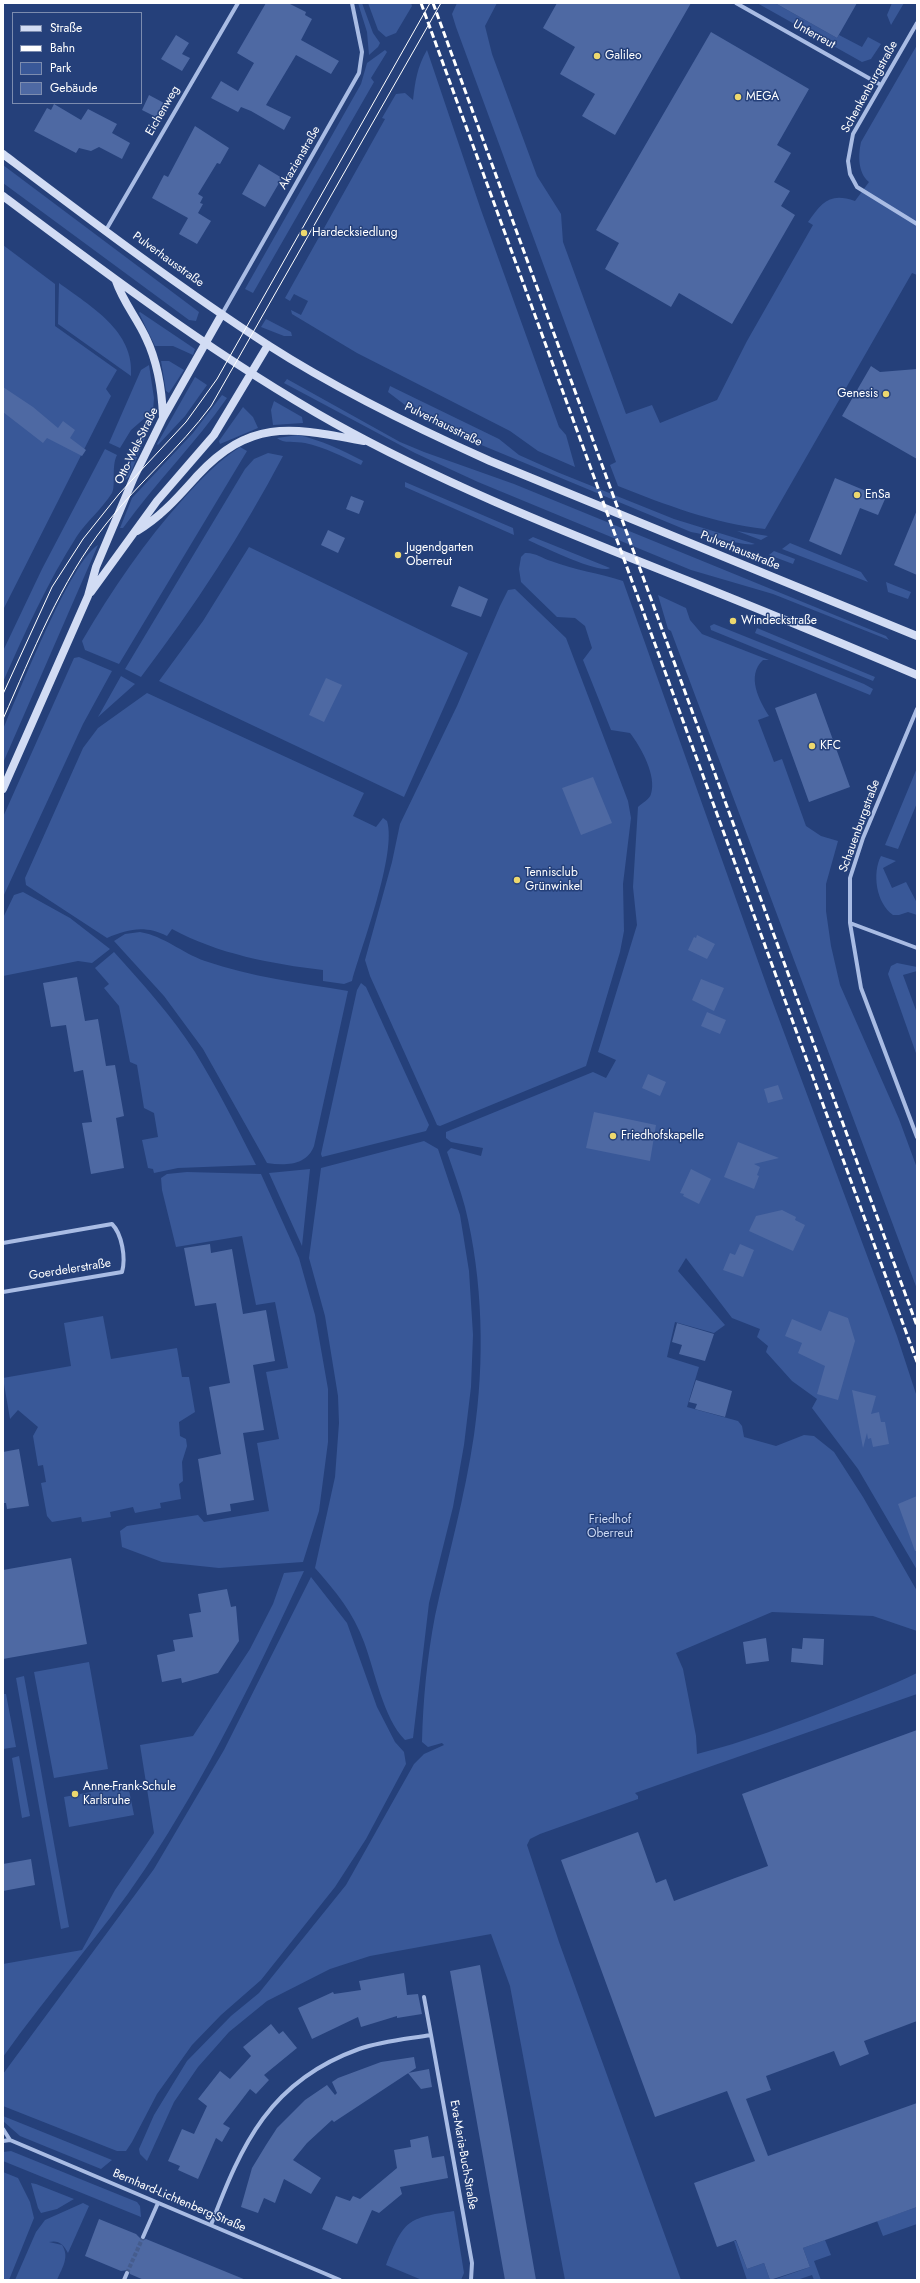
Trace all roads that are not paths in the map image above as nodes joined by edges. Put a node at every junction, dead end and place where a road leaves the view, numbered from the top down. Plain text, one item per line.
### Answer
1 (238, 3) edge
2 (352, 3) edge
3 (736, 3) edge
4 (917, 23) edge
5 (881, 85) junction
6 (3, 154) edge
7 (3, 196) edge
8 (917, 224) edge
9 (106, 230) junction
10 (116, 280) junction
11 (222, 314) junction
12 (205, 344) junction
13 (268, 345) junction
14 (252, 374) junction
15 (163, 418) junction
16 (372, 443) junction
17 (135, 532) junction
18 (88, 596) junction
19 (917, 636) edge
20 (917, 675) edge
21 (917, 709) edge
22 (3, 788) edge
23 (850, 923) junction
24 (917, 948) edge
25 (917, 1137) edge
26 (3, 1244) edge
27 (3, 1292) edge
28 (424, 1997) dead end
29 (430, 2034) junction
30 (3, 2129) edge
31 (10, 2140) junction
32 (3, 2141) edge
33 (158, 2203) junction
34 (211, 2225) junction
35 (143, 2237) tunnel mouth
36 (127, 2273) tunnel mouth
37 (124, 2280) edge
38 (338, 2280) edge
39 (471, 2280) edge

1 - 9 street, Eichenweg
2 - 11 street, Akazienstraße
3 - 5 street, Unterreut
4 - 5 street, Schenkenburgstraße
5 - 8 street, Schenkenburgstraße
6 - 9 main road, Pulverhausstraße
7 - 10 main road
9 - 11 main road, Pulverhausstraße
10 - 12 main road
10 - 15 main road
11 - 12 main road, Otto-Wels-Straße
11 - 13 main road, Pulverhausstraße
12 - 14 main road
12 - 15 main road, Otto-Wels-Straße
13 - 14 main road, Otto-Wels-Straße
13 - 19 main road, Pulverhausstraße
14 - 16 main road
14 - 17 main road, Otto-Wels-Straße
15 - 18 main road, Otto-Wels-Straße
16 - 17 main road
16 - 20 main road
17 - 18 main road, Otto-Wels-Straße
18 - 22 main road, Otto-Wels-Straße
21 - 23 street, Schauenburgstraße
23 - 24 street
23 - 25 street, Schauenburgstraße
26 - 27 street, Goerdelerstraße
28 - 29 street, Eva-Maria-Buch-Straße
29 - 34 street
29 - 39 street, Eva-Maria-Buch-Straße
30 - 31 street
31 - 32 street
31 - 33 street, Bernhard-Lichtenberg-Straße
33 - 34 street, Bernhard-Lichtenberg-Straße
33 - 35 street
34 - 38 street, Bernhard-Lichtenberg-Straße
36 - 37 street

